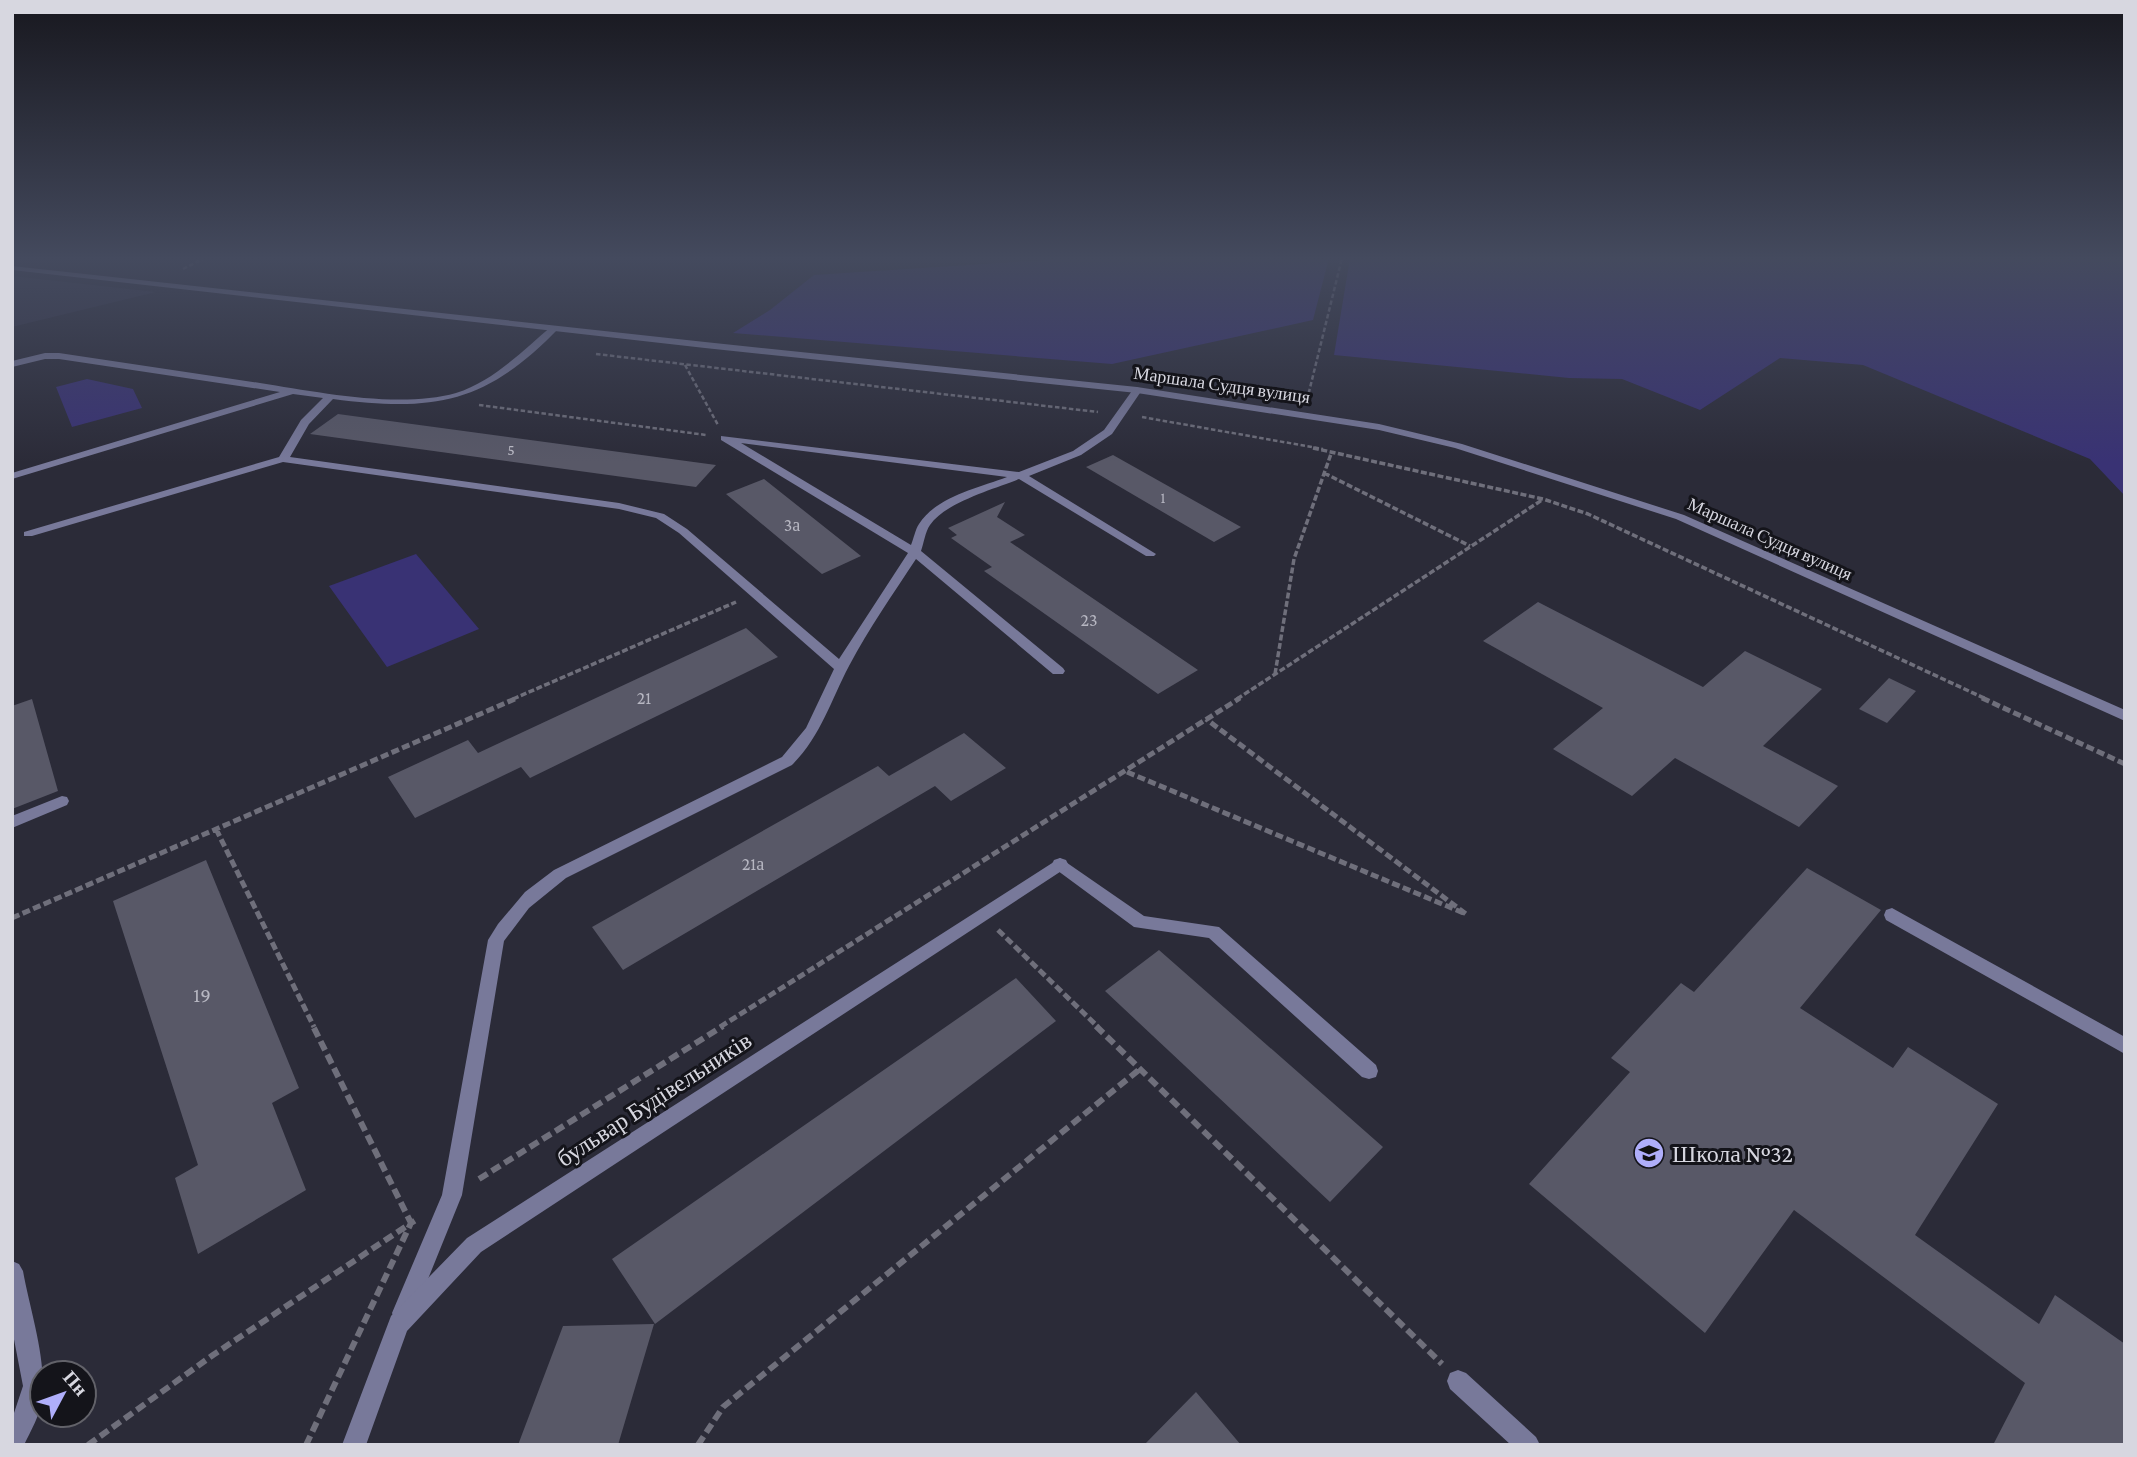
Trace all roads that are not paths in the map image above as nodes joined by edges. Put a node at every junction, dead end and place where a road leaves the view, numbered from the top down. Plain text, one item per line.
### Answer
1 (537, 326) edge
2 (555, 328) junction
3 (12, 364) edge
4 (1137, 390) junction
5 (293, 391) junction
6 (331, 395) junction
7 (283, 459) junction
8 (1020, 475) junction
9 (12, 476) edge
10 (28, 534) dead end
11 (915, 552) junction
12 (1150, 554) dead end
13 (841, 668) junction
14 (1058, 671) dead end
15 (2125, 716) edge
16 (62, 801) dead end
17 (12, 822) edge
18 (1892, 915) dead end
19 (2125, 1046) edge
20 (1369, 1071) dead end
21 (12, 1270) edge
22 (399, 1324) junction
23 (1458, 1381) road end
24 (12, 1444) edge
25 (354, 1445) edge
26 (1528, 1445) edge

1 - 2 street, Маршала Судця вулиця
2 - 4 street, Маршала Судця вулиця
2 - 6 street
3 - 5 street
4 - 8 street
4 - 15 street, Маршала Судця вулиця
5 - 6 street
5 - 9 street
6 - 7 street
7 - 10 street
7 - 13 street
8 - 11 street
8 - 11 street
8 - 12 street
11 - 13 street
11 - 14 street
13 - 22 street
16 - 17 street
18 - 19 street
20 - 22 street, бульвар Будівельників
21 - 24 street
22 - 25 street, бульвар Будівельників
23 - 26 street

